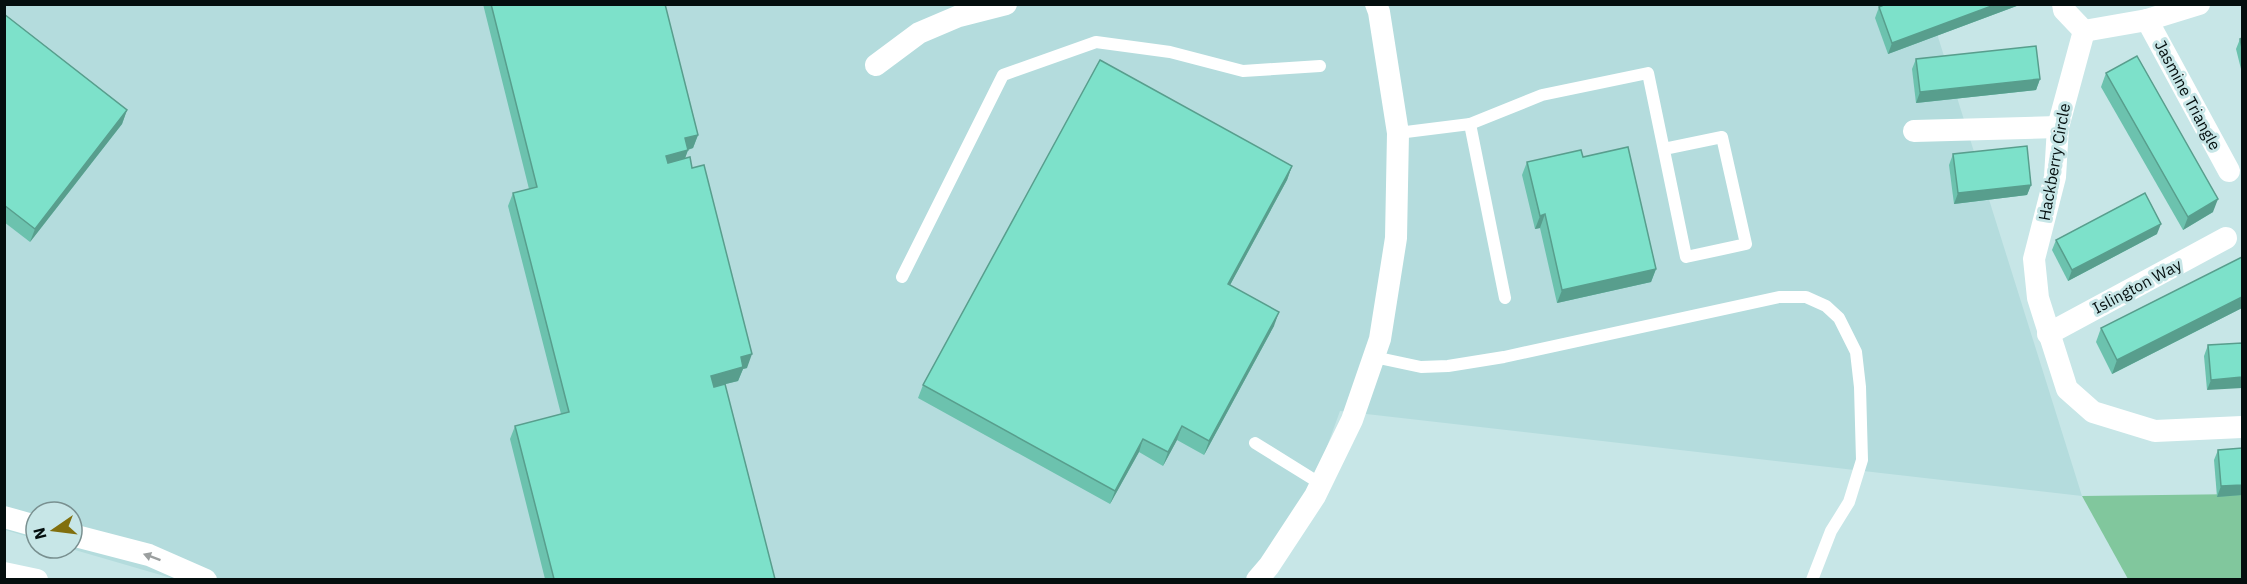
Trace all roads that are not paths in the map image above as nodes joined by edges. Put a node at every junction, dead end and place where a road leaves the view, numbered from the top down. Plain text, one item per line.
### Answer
1 (1006, 4) edge
2 (1376, 4) edge
3 (2063, 4) edge
4 (2199, 4) edge
5 (2156, 13) edge
6 (2084, 31) junction
7 (876, 65) dead end
8 (1320, 66) dead end
9 (1470, 124) junction
10 (2058, 127) junction
11 (1914, 131) dead end
12 (1398, 133) junction
13 (1664, 149) junction
14 (2229, 171) dead end
15 (2226, 238) dead end
16 (902, 278) dead end
17 (1504, 298) dead end
18 (2048, 334) junction
19 (1374, 357) junction
20 (2242, 427) edge
21 (1255, 443) dead end
22 (1321, 484) junction
23 (4, 517) edge
24 (24, 523) edge
25 (84, 538) edge
26 (4, 573) edge
27 (37, 579) edge
28 (206, 579) edge
29 (1257, 579) edge
30 (1812, 579) edge

1 - 7 street
2 - 12 street
3 - 6 street
4 - 5 street
5 - 6 street
5 - 14 street, Jasmine Triangle
6 - 10 street, Hackberry Circle
8 - 16 lane
9 - 12 lane
9 - 13 lane
9 - 17 lane
10 - 11 street
10 - 18 street, Hackberry Circle
12 - 19 street
13 - 13 lane
15 - 18 street, Islington Way
18 - 20 street, Hackberry Circle
19 - 22 street
19 - 30 lane
21 - 22 lane
22 - 29 street
23 - 24 street
28 -> 25 street
26 - 27 street

